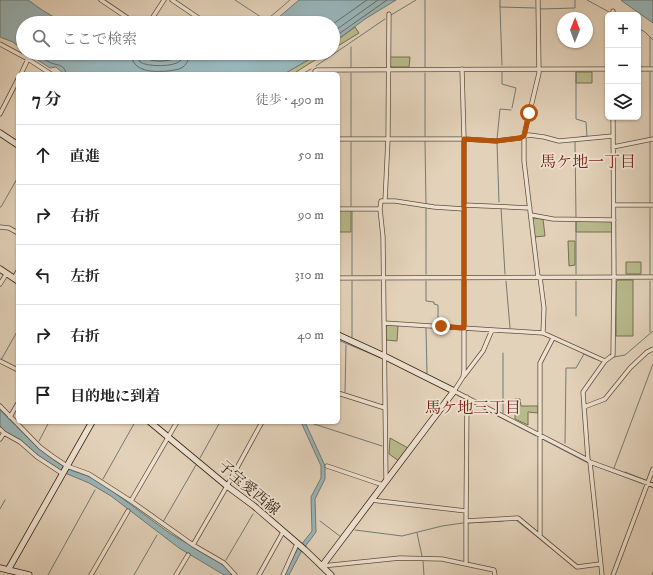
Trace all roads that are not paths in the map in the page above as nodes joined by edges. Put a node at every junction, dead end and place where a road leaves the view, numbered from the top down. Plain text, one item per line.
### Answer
1 (101, 0) edge
2 (164, 0) edge
3 (172, 0) edge
4 (538, 0) edge
5 (388, 14) dead end
6 (125, 16) edge
7 (154, 16) edge
8 (196, 16) edge
9 (0, 44) edge
10 (16, 53) edge
11 (28, 60) edge
12 (30, 60) edge
13 (312, 65) dead end
14 (462, 69) junction
15 (539, 69) junction
16 (605, 69) edge
17 (641, 69) edge
18 (388, 70) junction
19 (653, 70) edge
20 (22, 72) edge
21 (49, 72) edge
22 (315, 72) edge
23 (16, 83) edge
24 (0, 114) edge
25 (613, 120) edge
26 (0, 133) edge
27 (524, 136) junction
28 (613, 136) junction
29 (340, 139) edge
30 (388, 139) junction
31 (464, 139) junction
32 (653, 139) edge
33 (16, 144) edge
34 (613, 147) junction
35 (385, 201) junction
36 (614, 205) junction
37 (653, 205) edge
38 (464, 207) junction
39 (530, 208) junction
40 (340, 209) edge
41 (380, 209) junction
42 (531, 215) junction
43 (614, 220) junction
44 (0, 227) edge
45 (16, 232) edge
46 (0, 269) edge
47 (6, 273) junction
48 (539, 277) junction
49 (614, 277) junction
50 (653, 277) edge
51 (340, 278) edge
52 (383, 278) junction
53 (464, 278) junction
54 (16, 280) edge
55 (0, 284) edge
56 (384, 323) junction
57 (464, 328) junction
58 (492, 330) junction
59 (543, 333) junction
60 (340, 336) edge
61 (553, 338) junction
62 (653, 349) edge
63 (384, 356) junction
64 (0, 361) edge
65 (605, 361) junction
66 (16, 369) edge
67 (463, 377) junction
68 (454, 390) junction
69 (340, 394) edge
70 (467, 397) junction
71 (0, 406) edge
72 (16, 406) edge
73 (584, 407) junction
74 (385, 408) junction
75 (10, 417) junction
76 (16, 423) edge
77 (17, 424) edge
78 (91, 424) edge
79 (152, 424) edge
80 (176, 424) edge
81 (261, 424) edge
82 (0, 429) edge
83 (4, 433) junction
84 (540, 434) junction
85 (168, 437) junction
86 (0, 439) edge
87 (589, 461) junction
88 (327, 466) dead end
89 (67, 467) junction
90 (653, 468) edge
91 (63, 474) junction
92 (384, 483) junction
93 (648, 483) junction
94 (653, 485) edge
95 (227, 486) junction
96 (371, 500) junction
97 (131, 501) junction
98 (128, 511) dead end
99 (466, 511) junction
100 (466, 521) junction
101 (283, 532) junction
102 (540, 535) junction
103 (298, 544) junction
104 (193, 545) junction
105 (188, 555) dead end
106 (466, 564) junction
107 (600, 564) junction
108 (322, 566) junction
109 (0, 568) edge
110 (8, 573) edge
111 (29, 575) edge
112 (91, 575) edge
113 (176, 575) edge
114 (235, 575) edge
115 (259, 575) edge
116 (283, 575) edge
117 (331, 575) edge
118 (495, 575) edge
119 (602, 575) edge
120 (613, 575) edge

1 - 6 street
2 - 7 street
3 - 8 street
4 - 15 street
5 - 18 street
9 - 10 street
11 - 20 street
12 - 21 street
13 - 22 street
14 - 15 street
14 - 18 street
14 - 31 street
15 - 16 street
15 - 27 street
17 - 19 street
18 - 22 street
18 - 30 street
23 - 24 street
25 - 28 street
26 - 33 street
27 - 28 street
27 - 31 street
27 - 39 street
28 - 34 street
29 - 30 street
30 - 31 street
30 - 35 street
31 - 38 street
32 - 34 street
34 - 36 street
35 - 38 street
35 - 41 street
36 - 37 street
36 - 43 street
38 - 39 street
38 - 53 street
39 - 42 street
40 - 41 street
41 - 52 street
42 - 43 street
42 - 48 street
43 - 49 street
44 - 45 street
46 - 47 street
47 - 54 street
47 - 55 street
48 - 49 street
48 - 53 street
48 - 59 street
49 - 50 street
49 - 65 street
51 - 52 street
52 - 53 street
52 - 56 street
53 - 57 street
56 - 57 street
56 - 63 street
57 - 58 street
57 - 67 street
58 - 59 street
58 - 67 street
59 - 61 street
60 - 63 street
61 - 65 street
61 - 84 street
62 - 73 street
63 - 68 street
63 - 74 street
64 - 66 street
65 - 73 street
67 - 68 street
68 - 70 street
68 - 92 street
69 - 74 street
70 - 84 street
70 - 99 street
71 - 75 street
72 - 75 street
73 - 87 street
74 - 92 street
75 - 76 street
77 - 89 street
78 - 89 street
79 - 85 street, 子宝愛西線
80 - 85 street
81 - 95 street
82 - 83 street
83 - 86 street
83 - 91 street
84 - 87 street
84 - 102 street
85 - 95 street, 子宝愛西線
85 - 97 street
87 - 93 street
87 - 107 street
88 - 92 street
89 - 91 street
89 - 97 street
90 - 93 street
91 - 110 street
92 - 96 street
93 - 94 street
93 - 120 street
95 - 101 street, 子宝愛西線
95 - 104 street
96 - 99 street
96 - 108 street
97 - 104 street
98 - 112 street
99 - 100 street
100 - 102 street
100 - 106 street
101 - 103 street, 子宝愛西線
101 - 115 street
102 - 107 street
103 - 108 street, 子宝愛西線
103 - 116 street
104 - 114 street
105 - 113 street
106 - 108 street
106 - 118 street
107 - 119 street
108 - 117 street, 子宝愛西線
109 - 110 street
110 - 111 street

